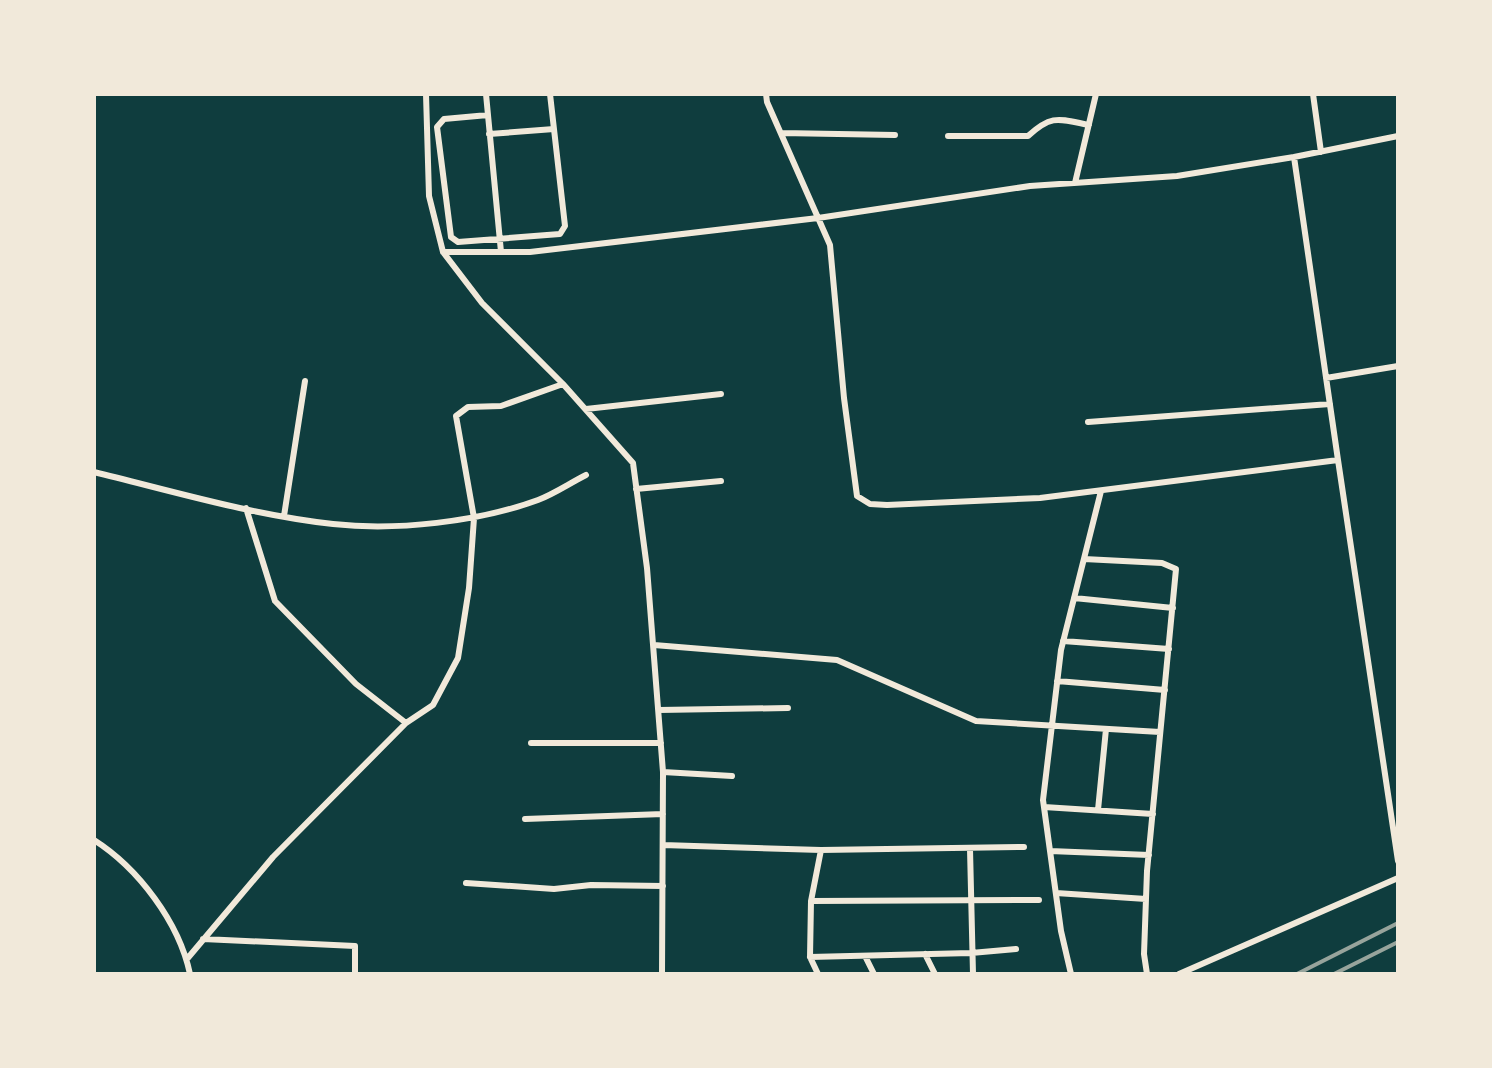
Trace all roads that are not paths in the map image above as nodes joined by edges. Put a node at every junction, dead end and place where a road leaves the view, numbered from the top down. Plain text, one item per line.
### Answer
1 (426, 94) edge
2 (486, 94) edge
3 (550, 94) edge
4 (766, 94) edge
5 (1096, 94) edge
6 (1313, 94) edge
7 (488, 115) junction
8 (1089, 125) junction
9 (554, 129) junction
10 (781, 133) junction
11 (489, 134) junction
12 (895, 135) dead end
13 (948, 136) dead end
14 (1398, 136) edge
15 (1321, 152) junction
16 (1294, 157) junction
17 (1075, 183) junction
18 (818, 218) junction
19 (499, 239) junction
20 (443, 252) junction
21 (501, 252) junction
22 (1398, 366) edge
23 (1326, 378) junction
24 (305, 381) dead end
25 (563, 384) junction
26 (721, 394) dead end
27 (1330, 404) junction
28 (586, 409) junction
29 (1088, 422) dead end
30 (1338, 460) junction
31 (94, 472) edge
32 (586, 475) dead end
33 (721, 481) dead end
34 (636, 489) junction
35 (1101, 491) junction
36 (246, 508) junction
37 (284, 516) junction
38 (474, 518) junction
39 (1084, 559) junction
40 (1074, 598) junction
41 (1173, 608) junction
42 (1063, 641) junction
43 (654, 645) junction
44 (1169, 649) junction
45 (1057, 681) junction
46 (1165, 690) junction
47 (788, 708) dead end
48 (659, 710) junction
49 (406, 723) junction
50 (1051, 726) junction
51 (1106, 729) junction
52 (1160, 732) junction
53 (531, 743) dead end
54 (661, 743) junction
55 (663, 772) junction
56 (732, 776) dead end
57 (1044, 807) junction
58 (1098, 810) junction
59 (663, 814) junction
60 (1153, 814) junction
61 (525, 819) dead end
62 (94, 840) edge
63 (663, 845) junction
64 (1024, 847) dead end
65 (970, 849) junction
66 (821, 850) junction
67 (1050, 851) junction
68 (1149, 855) junction
69 (1398, 861) edge
70 (1398, 878) edge
71 (466, 883) dead end
72 (663, 886) junction
73 (1056, 893) junction
74 (1146, 899) junction
75 (971, 900) junction
76 (1039, 900) dead end
77 (811, 901) junction
78 (203, 939) junction
79 (1016, 949) dead end
80 (971, 953) junction
81 (925, 954) junction
82 (865, 956) junction
83 (810, 957) junction
84 (187, 959) junction
85 (190, 974) edge
86 (355, 974) edge
87 (662, 974) edge
88 (818, 974) edge
89 (874, 974) edge
90 (935, 974) edge
91 (973, 974) edge
92 (1071, 974) edge
93 (1147, 974) edge
94 (1179, 974) edge

1 - 20 street
2 - 7 street
3 - 9 street
4 - 10 street
5 - 8 street
6 - 15 street
7 - 11 street
7 - 19 street
8 - 13 street
8 - 17 street
9 - 11 street
9 - 19 street
10 - 12 street
10 - 18 street
11 - 19 street
14 - 15 street
15 - 16 street
16 - 17 street
16 - 23 street
17 - 18 street
18 - 21 street
18 - 35 street
19 - 21 street
20 - 21 street
20 - 25 street
22 - 23 street
23 - 27 street
24 - 37 street
25 - 28 street
25 - 38 street
26 - 28 street
27 - 29 street
27 - 30 street
28 - 34 street
30 - 35 street
30 - 69 street
31 - 36 street
32 - 38 street
33 - 34 street
34 - 43 street
35 - 39 street
36 - 37 street
36 - 49 street
37 - 38 street
38 - 49 street
39 - 40 street
39 - 41 street
40 - 41 street
40 - 42 street
41 - 44 street
42 - 44 street
42 - 45 street
43 - 48 street
43 - 50 street
44 - 46 street
45 - 46 street
45 - 50 street
46 - 52 street
47 - 48 street
48 - 54 street
49 - 78 street
50 - 51 street
50 - 57 street
51 - 52 street
51 - 58 street
52 - 60 street
53 - 54 street
54 - 55 street
55 - 56 street
55 - 59 street
57 - 58 street
57 - 67 street
58 - 60 street
59 - 61 street
59 - 63 street
60 - 68 street
62 - 84 street
63 - 66 street
63 - 72 street
64 - 65 street
65 - 66 street
65 - 75 street
66 - 77 street
67 - 68 street
67 - 73 street
68 - 74 street
70 - 94 street
71 - 72 street
72 - 87 street
73 - 74 street
73 - 92 street
74 - 93 street
75 - 76 street
75 - 77 street
75 - 80 street
77 - 83 street
78 - 84 street
78 - 86 street
79 - 80 street
80 - 81 street
80 - 91 street
81 - 82 street
81 - 90 street
82 - 83 street
82 - 89 street
83 - 88 street
84 - 85 street

